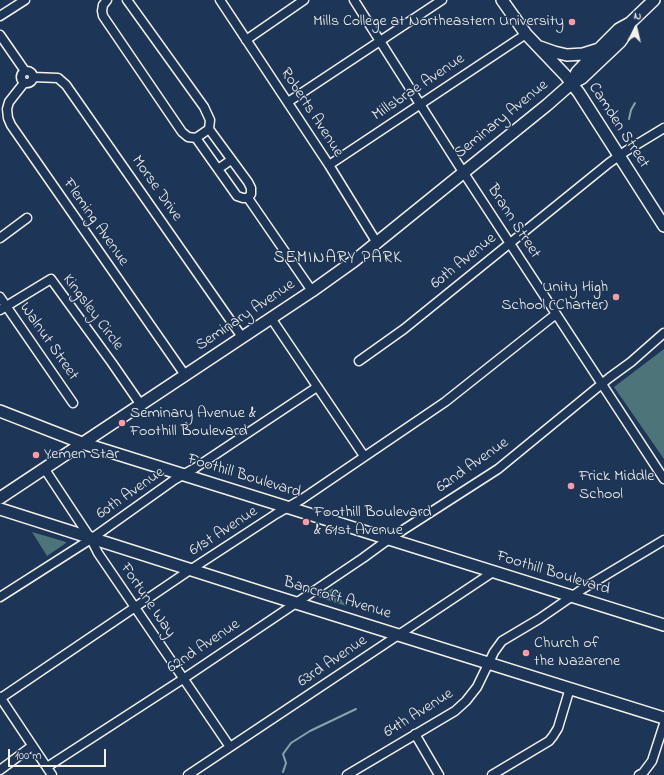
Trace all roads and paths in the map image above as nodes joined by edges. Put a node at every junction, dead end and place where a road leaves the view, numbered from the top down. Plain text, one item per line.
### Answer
1 (25, 0) edge
2 (107, 0) edge
3 (127, 0) edge
4 (220, 0) edge
5 (304, 0) edge
6 (354, 0) edge
7 (442, 0) edge
8 (502, 0) edge
9 (654, 0) edge
10 (0, 16) edge
11 (630, 23) junction
12 (526, 34) junction
13 (0, 35) edge
14 (246, 40) junction
15 (381, 41) junction
16 (536, 45) junction
17 (599, 49) junction
18 (24, 71) junction
19 (33, 77) junction
20 (24, 83) junction
21 (572, 83) junction
22 (288, 102) junction
23 (420, 104) junction
24 (664, 128) edge
25 (209, 129) junction
26 (196, 138) junction
27 (619, 156) junction
28 (231, 160) junction
29 (329, 165) junction
30 (218, 169) junction
31 (464, 172) junction
32 (248, 198) junction
33 (27, 218) dead end
34 (664, 226) edge
35 (0, 238) edge
36 (377, 243) junction
37 (510, 243) junction
38 (312, 291) junction
39 (0, 297) edge
40 (3, 308) edge
41 (556, 314) junction
42 (271, 318) junction
43 (664, 333) edge
44 (242, 337) junction
45 (359, 361) dead end
46 (185, 375) junction
47 (602, 384) junction
48 (317, 387) junction
49 (73, 403) dead end
50 (140, 405) junction
51 (0, 411) edge
52 (105, 428) junction
53 (82, 443) junction
54 (109, 452) junction
55 (364, 456) junction
56 (44, 468) junction
57 (183, 475) junction
58 (664, 479) edge
59 (0, 498) edge
60 (288, 508) junction
61 (0, 510) edge
62 (91, 538) junction
63 (389, 539) junction
64 (664, 540) edge
65 (190, 570) junction
66 (494, 572) junction
67 (573, 596) junction
68 (0, 597) edge
69 (295, 603) junction
70 (135, 608) junction
71 (664, 625) edge
72 (398, 635) junction
73 (488, 663) junction
74 (183, 679) junction
75 (570, 688) junction
76 (0, 697) edge
77 (664, 718) edge
78 (664, 724) edge
79 (415, 734) junction
80 (32, 746) junction
81 (230, 747) junction
82 (47, 767) junction
83 (0, 770) edge
84 (52, 775) edge
85 (188, 775) edge
86 (347, 775) edge
87 (439, 775) edge
88 (492, 775) edge
89 (639, 775) edge

1 - 10 street
2 - 26 street
3 - 25 street
4 - 14 street, Roberts Avenue
5 - 14 street
6 - 15 street, Brann Street
7 - 15 street
8 - 12 street, Camden Street
9 - 11 street
11 - 17 street
11 - 21 street
12 - 16 street, Camden Street
12 - 23 street, Millsbrae Avenue
13 - 18 street
14 - 22 street, Roberts Avenue
15 - 22 street
15 - 23 street, Brann Street
16 - 17 street
16 - 21 street, Camden Street
17 - 21 street
18 - 19 street
18 - 20 street
19 - 20 street
19 - 44 street, Morse Drive
20 - 46 street, Fleming Avenue
21 - 27 street, Camden Street
21 - 31 street, Seminary Avenue
22 - 29 street, Roberts Avenue
23 - 29 street, Millsbrae Avenue
23 - 31 street, Brann Street
24 - 27 street, 60th Avenue
25 - 26 street
25 - 28 street
26 - 30 street
27 - 34 street, Camden Street
27 - 37 street, 60th Avenue
28 - 30 street
28 - 32 street
29 - 36 street, Roberts Avenue
30 - 32 street
31 - 36 street, Seminary Avenue
31 - 37 street, Brann Street
32 - 38 street
33 - 35 street
36 - 38 street, Seminary Avenue
37 - 41 street, Brann Street
37 - 45 street, 60th Avenue
38 - 42 street, Seminary Avenue
39 - 40 street, Walnut Street
40 - 49 street, Walnut Street
40 - 50 street, Kingsley Circle
41 - 47 street, Brann Street
41 - 55 street, 61st Avenue
42 - 44 street, Seminary Avenue
42 - 48 street
43 - 47 street, 62nd Avenue
44 - 46 street, Seminary Avenue
46 - 50 street, Seminary Avenue
47 - 58 street, Brann Street
47 - 63 street, 62nd Avenue
48 - 55 street
48 - 57 street, 60th Avenue
50 - 52 street, Seminary Avenue
51 - 53 street, Foothill Boulevard
52 - 53 street, Seminary Avenue
52 - 54 street
53 - 54 street, Foothill Boulevard
53 - 56 street, Seminary Avenue
54 - 57 street, Foothill Boulevard
55 - 60 street, 61st Avenue
56 - 59 street, Seminary Avenue
56 - 62 street, Fortune Way
57 - 60 street, Foothill Boulevard
57 - 62 street, 60th Avenue
60 - 63 street, Foothill Boulevard
60 - 65 street, 61st Avenue
61 - 62 street, Bancroft Avenue
62 - 65 street, Bancroft Avenue
62 - 68 street, 60th Avenue
62 - 70 street, Fortune Way
63 - 66 street, Foothill Boulevard
63 - 69 street, 62nd Avenue
64 - 67 street, 64th Avenue
65 - 69 street, Bancroft Avenue
65 - 70 street, 61st Avenue
66 - 67 street, Foothill Boulevard
66 - 72 street, 63rd Avenue
67 - 71 street, Foothill Boulevard
67 - 73 street, 64th Avenue
69 - 72 street, Bancroft Avenue
69 - 74 street, 62nd Avenue
70 - 74 street, Fortune Way
70 - 76 street, 61st Avenue
72 - 73 street, Bancroft Avenue
72 - 81 street, 63rd Avenue
73 - 75 street, Bancroft Avenue
73 - 79 street, 64th Avenue
74 - 81 street, Fortune Way
74 - 82 street, 62nd Avenue
75 - 77 street, Bancroft Avenue
75 - 88 street
76 - 80 street
78 - 89 street
79 - 86 street, 64th Avenue
79 - 87 street
80 - 82 street
80 - 83 street
81 - 85 street, 63rd Avenue
82 - 84 street

